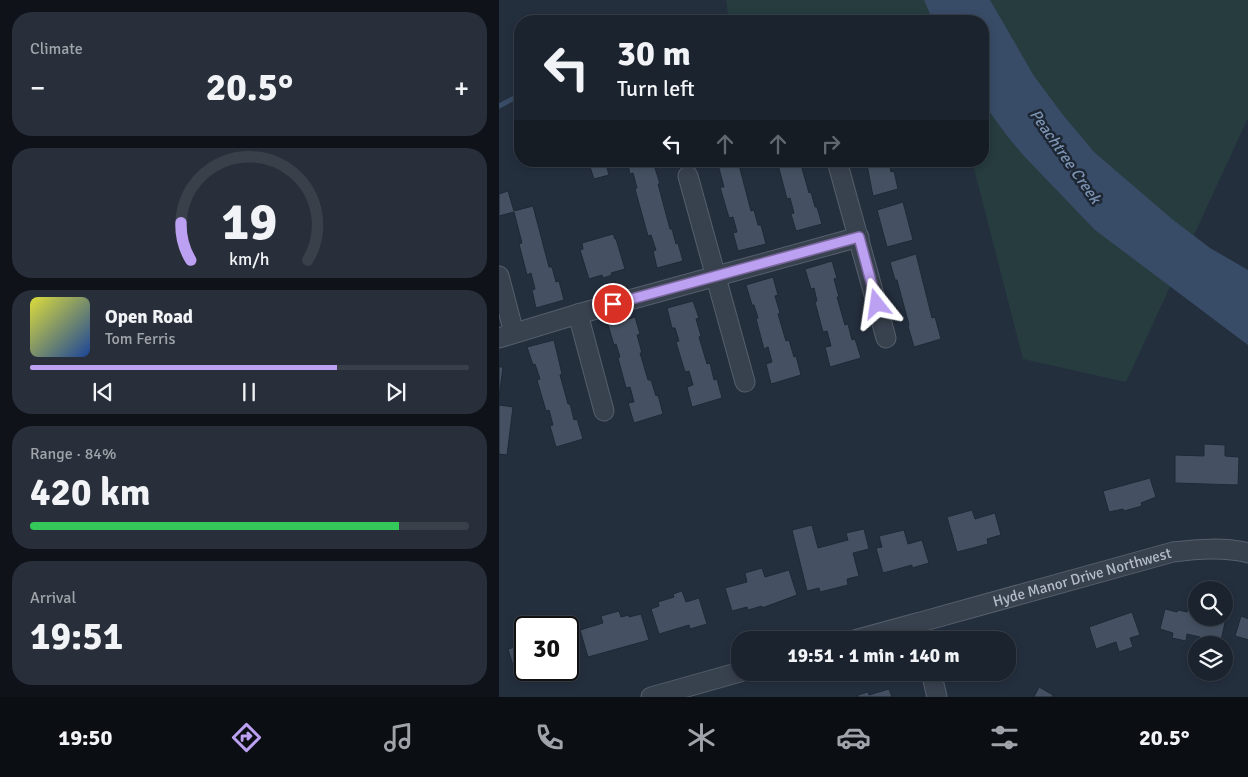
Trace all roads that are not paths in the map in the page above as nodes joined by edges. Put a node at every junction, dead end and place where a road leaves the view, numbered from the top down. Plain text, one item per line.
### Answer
1 (839, 167) edge
2 (688, 176) dead end
3 (859, 237) junction
4 (499, 276) edge
5 (717, 277) junction
6 (578, 314) junction
7 (507, 336) edge
8 (886, 338) dead end
9 (745, 382) dead end
10 (604, 411) dead end
11 (1248, 553) edge
12 (919, 631) edge
13 (731, 675) edge
14 (933, 681) edge
15 (651, 697) edge
16 (937, 697) edge

1 - 3 street
2 - 5 street
3 - 5 street
3 - 8 street
4 - 7 street
5 - 6 street
5 - 9 street
6 - 7 street
6 - 10 street
11 - 12 street, Hyde Manor Drive Northwest
13 - 15 street
14 - 16 street

